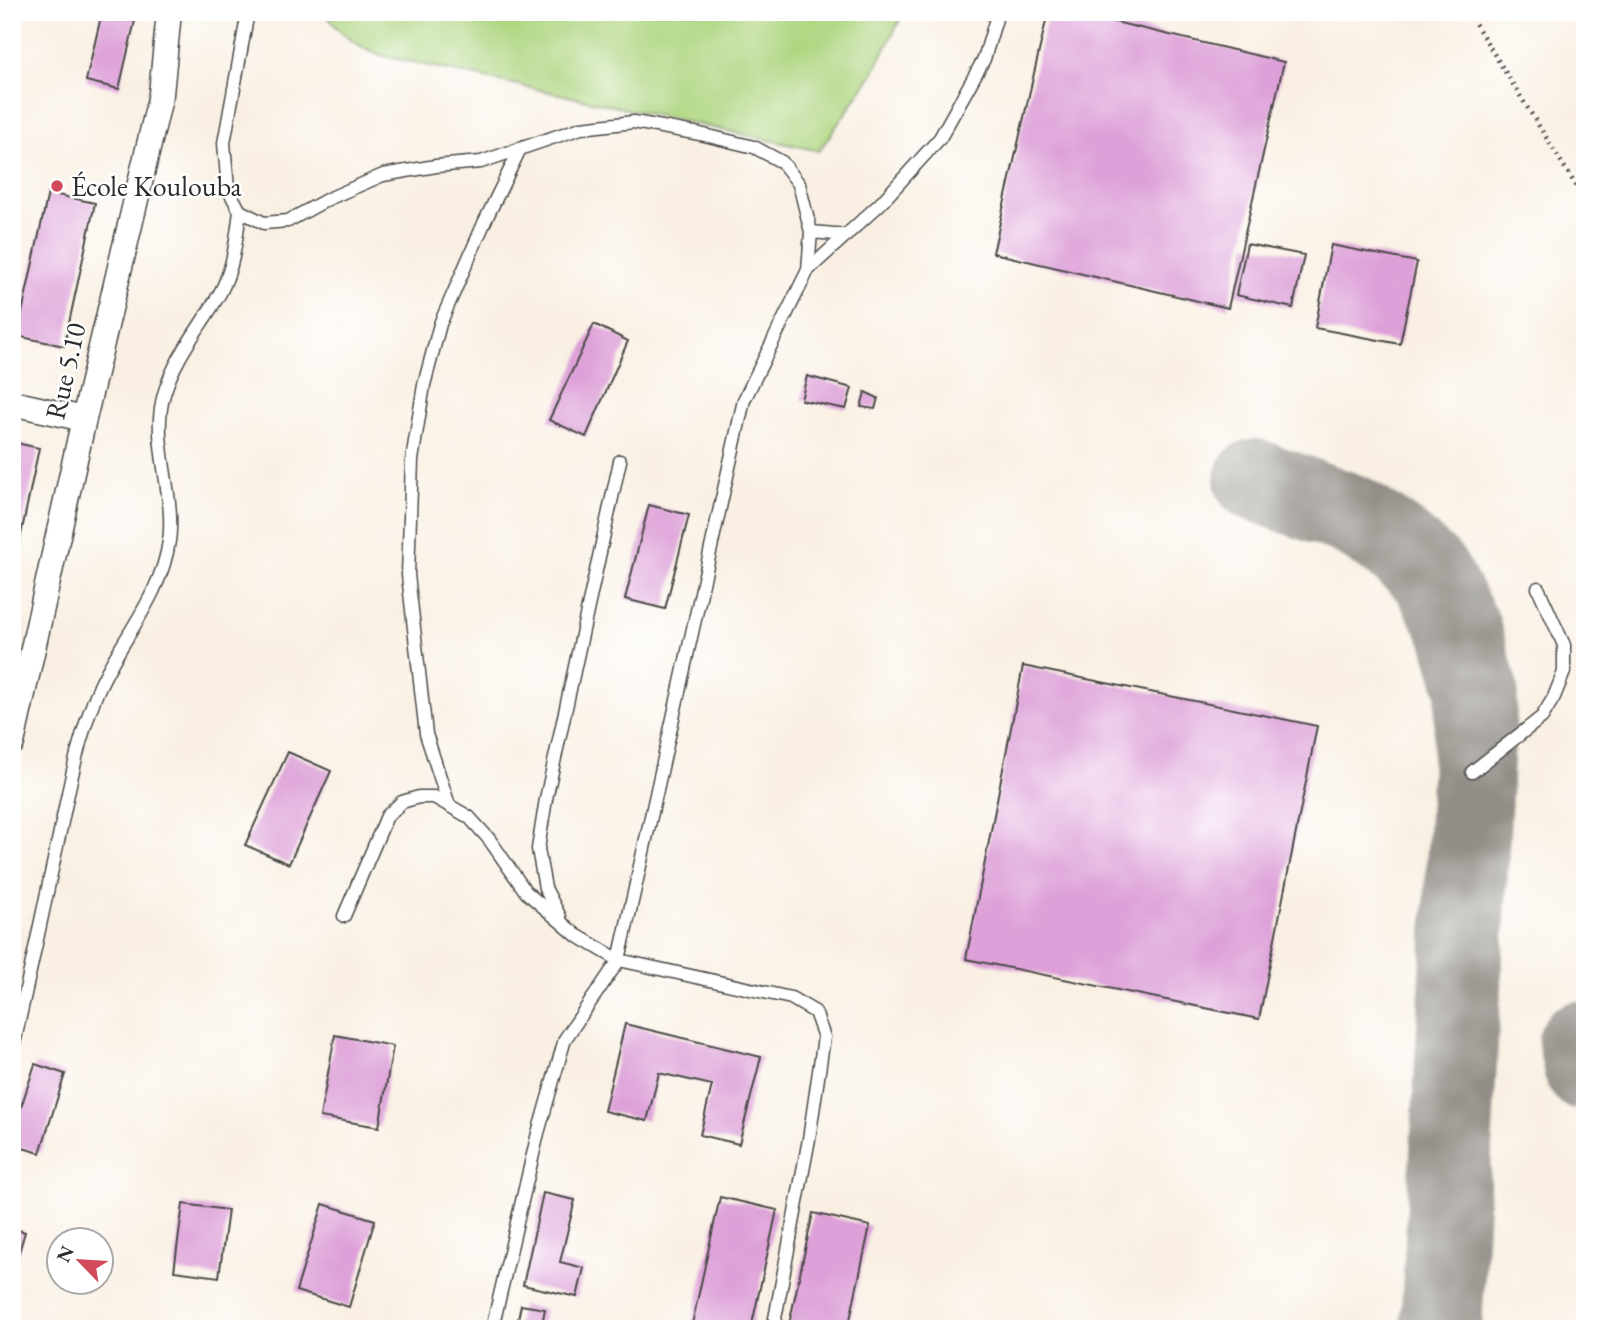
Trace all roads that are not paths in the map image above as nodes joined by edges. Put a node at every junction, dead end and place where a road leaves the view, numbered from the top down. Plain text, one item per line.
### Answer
1 (169, 12) edge
2 (248, 12) edge
3 (998, 12) edge
4 (520, 149) junction
5 (240, 211) junction
6 (811, 232) junction
7 (847, 235) junction
8 (808, 270) junction
9 (12, 403) edge
10 (84, 419) junction
11 (620, 461) dead end
12 (1538, 588) dead end
13 (12, 743) edge
14 (1472, 772) dead end
15 (449, 804) junction
16 (344, 916) dead end
17 (563, 924) junction
18 (619, 960) junction
19 (12, 1053) edge
20 (492, 1329) edge
21 (773, 1329) edge

1 - 10 street, Rue 5.10
2 - 5 lane
3 - 7 lane
4 - 5 lane
4 - 6 lane
4 - 15 lane
5 - 19 lane
6 - 7 lane
6 - 8 lane
7 - 8 lane
8 - 18 lane
9 - 10 street
10 - 13 street, Rue 5.10
11 - 17 lane
12 - 14 lane
15 - 16 lane
15 - 17 lane
17 - 18 lane
18 - 20 lane
18 - 21 lane

